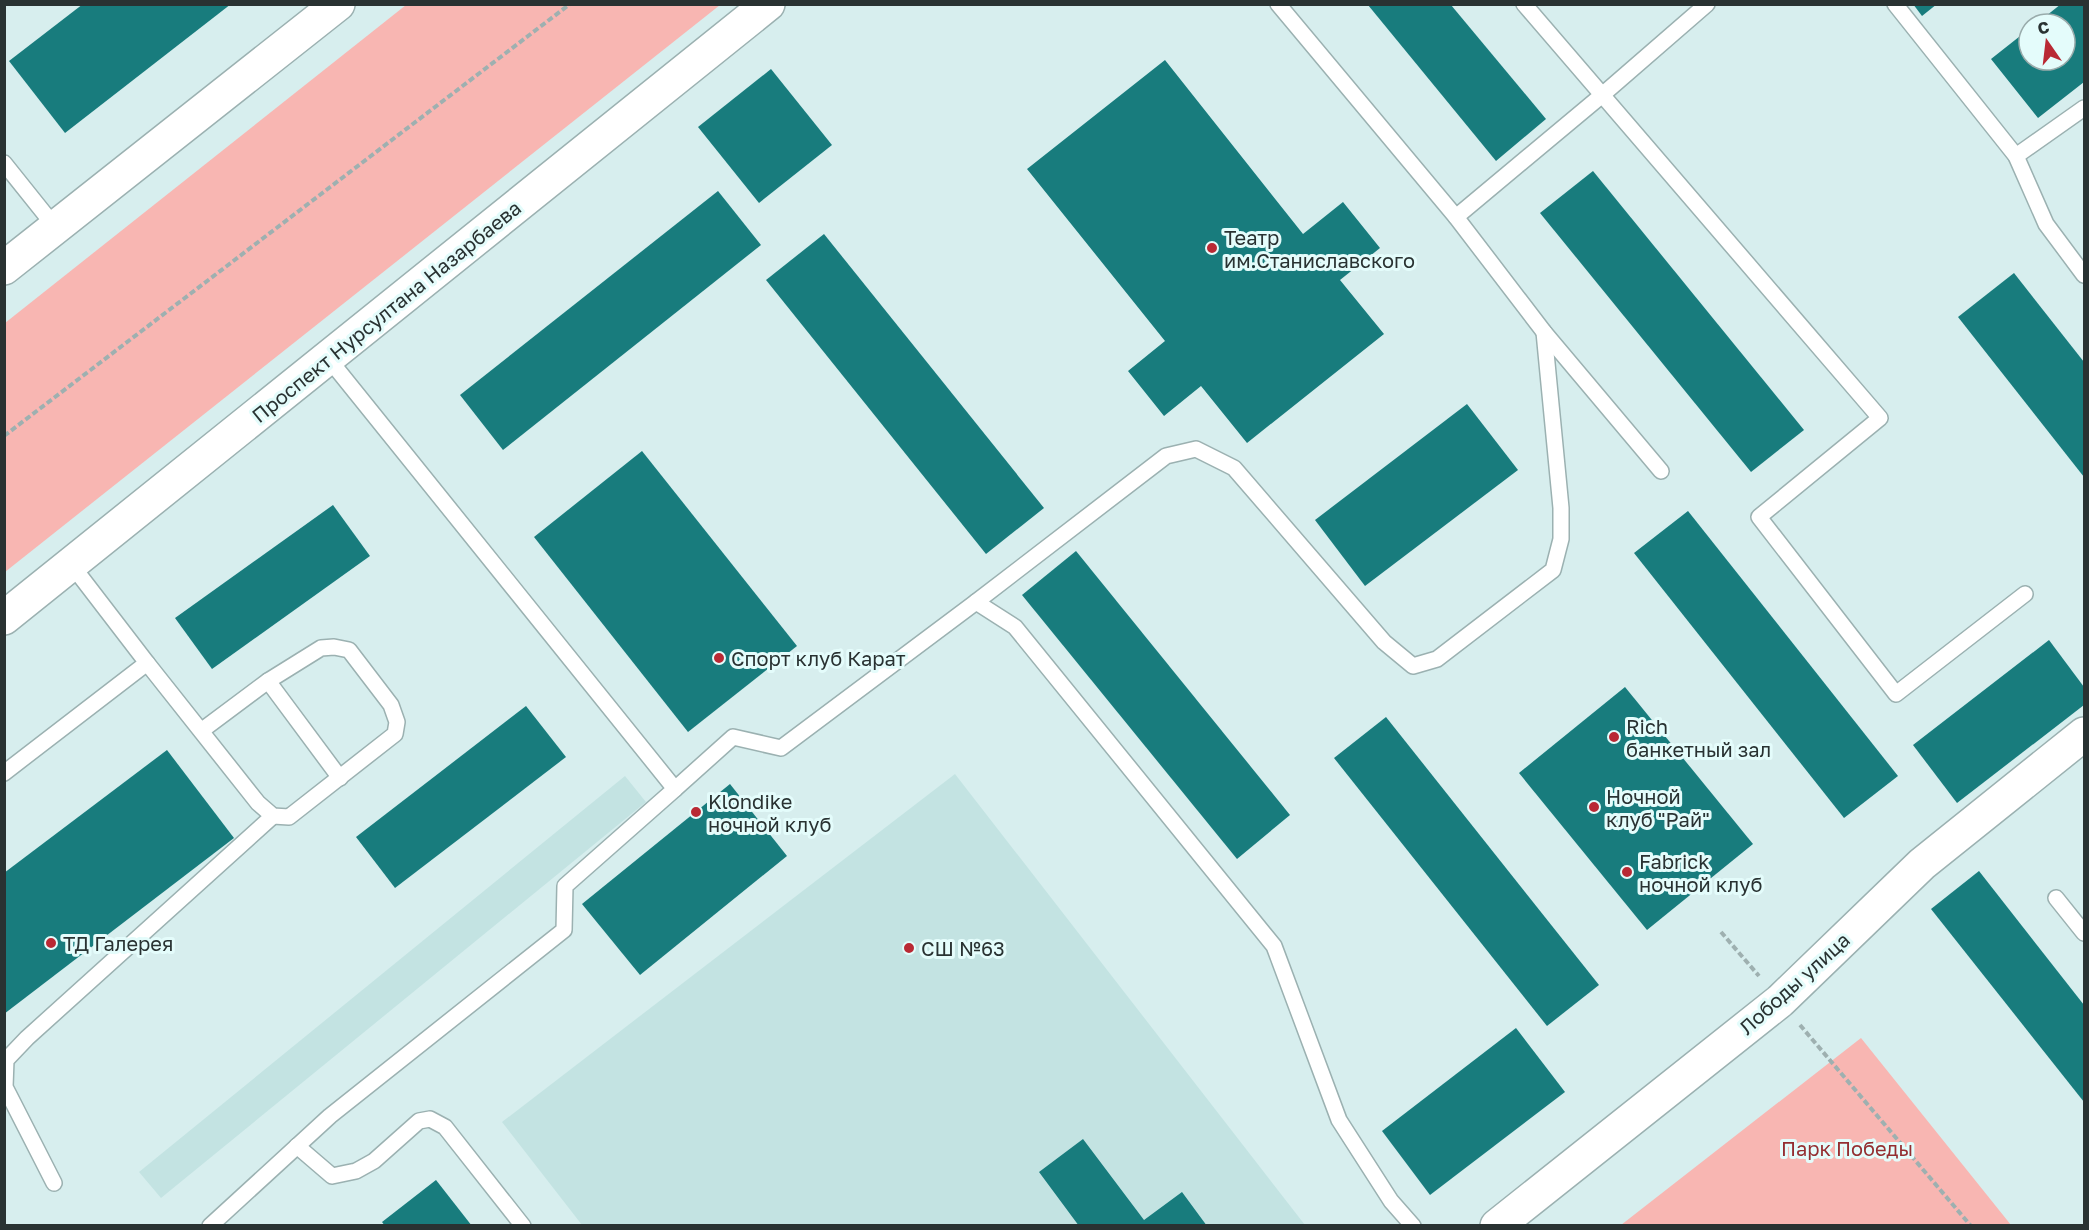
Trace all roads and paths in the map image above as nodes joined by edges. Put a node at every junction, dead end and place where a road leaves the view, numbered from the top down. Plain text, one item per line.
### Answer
1 (570, 4) edge
2 (768, 4) edge
3 (1278, 4) edge
4 (1524, 4) edge
5 (1707, 4) edge
6 (1895, 4) edge
7 (336, 5) edge
8 (1601, 96) junction
9 (2085, 108) edge
10 (2016, 156) junction
11 (4, 163) edge
12 (1456, 217) junction
13 (56, 228) junction
14 (4, 268) edge
15 (2085, 275) edge
16 (1544, 332) junction
17 (328, 358) junction
18 (4, 436) edge
19 (1662, 471) dead end
20 (71, 564) junction
21 (2025, 594) dead end
22 (976, 602) junction
23 (4, 618) edge
24 (147, 663) junction
25 (268, 681) junction
26 (201, 731) junction
27 (2085, 734) edge
28 (4, 773) edge
29 (340, 778) junction
30 (675, 789) junction
31 (273, 816) junction
32 (2056, 898) dead end
33 (1721, 932) dead end
34 (2085, 933) edge
35 (1780, 1001) junction
36 (297, 1146) junction
37 (54, 1183) dead end
38 (210, 1226) edge
39 (523, 1226) edge
40 (1413, 1226) edge
41 (1497, 1226) edge
42 (1971, 1226) edge

1 - 18 path
2 - 17 main road, Проспект Нурсултана Назарбаева
3 - 12 lane
4 - 8 lane
5 - 8 lane
6 - 10 lane
7 - 13 main road
8 - 12 lane
8 - 21 lane
9 - 10 lane
10 - 15 lane
11 - 13 lane
12 - 16 lane
13 - 14 main road
16 - 19 lane
16 - 22 lane
17 - 20 main road, Проспект Нурсултана Назарбаева
17 - 30 lane
20 - 23 main road, Проспект Нурсултана Назарбаева
20 - 24 lane
22 - 30 lane
22 - 40 lane
24 - 26 lane
24 - 28 lane
25 - 26 lane
25 - 29 lane
25 - 29 lane
26 - 31 lane
27 - 35 main road, Лободы улица
29 - 31 lane
30 - 36 lane
31 - 37 lane
32 - 34 lane
33 - 35 path
35 - 41 main road, Лободы улица
35 - 42 path
36 - 38 lane
36 - 39 lane

